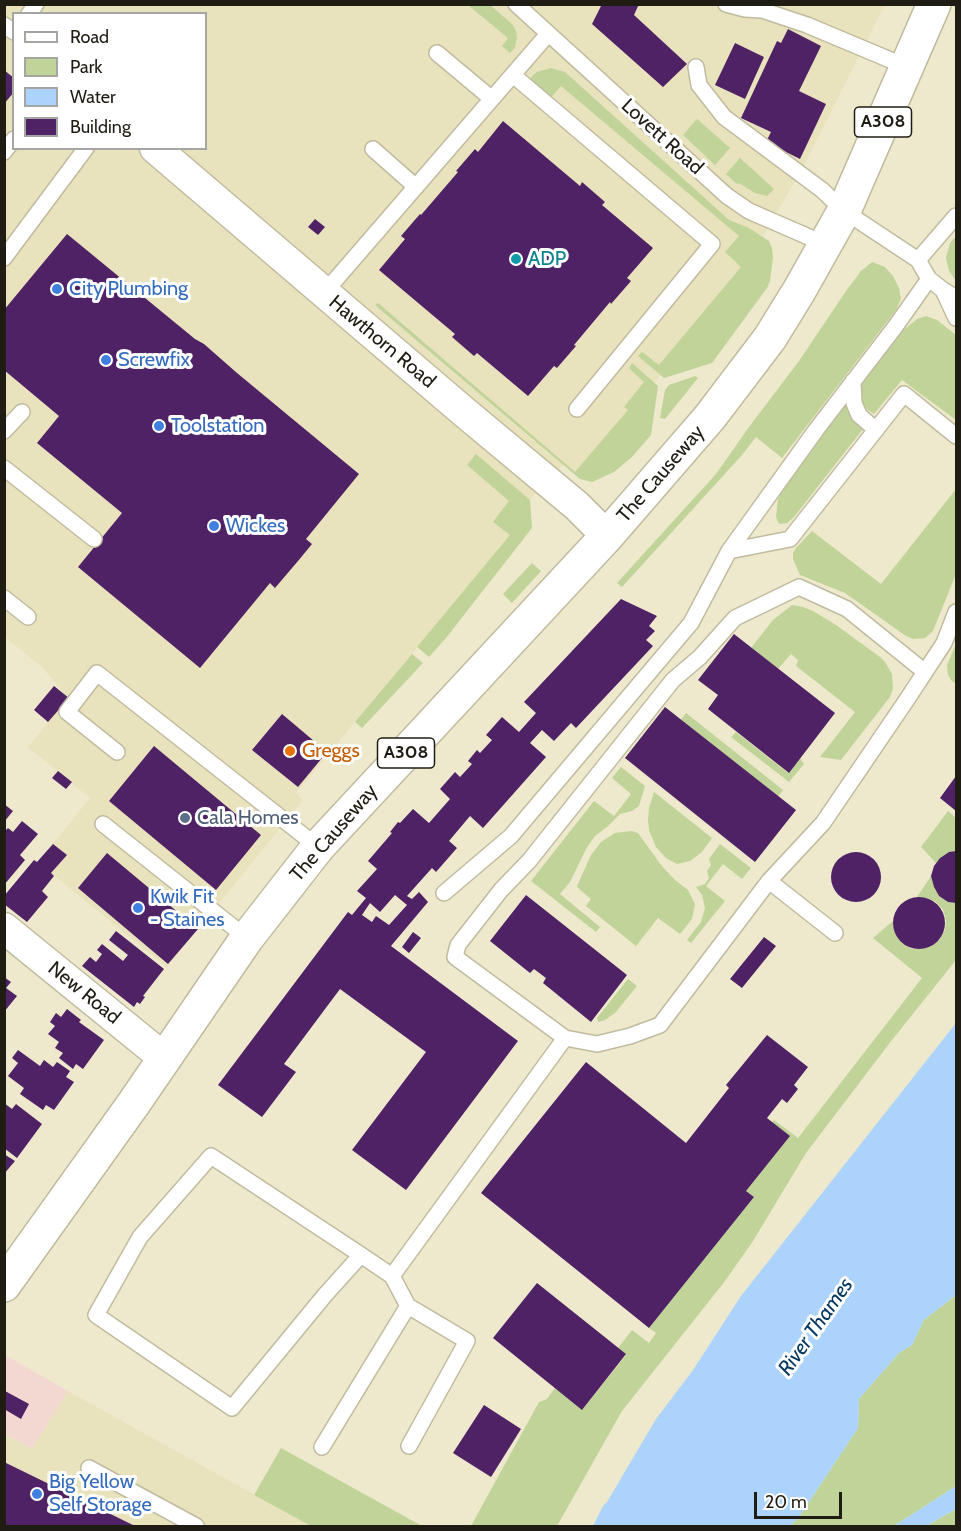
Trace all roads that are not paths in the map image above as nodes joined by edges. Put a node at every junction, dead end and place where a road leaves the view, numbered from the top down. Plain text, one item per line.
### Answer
1 (516, 4) edge
2 (726, 4) edge
3 (933, 4) edge
4 (548, 34) junction
5 (437, 53) dead end
6 (907, 67) junction
7 (696, 68) dead end
8 (513, 75) junction
9 (492, 99) junction
10 (373, 149) dead end
11 (85, 150) edge
12 (158, 150) edge
13 (416, 187) junction
14 (957, 216) edge
15 (833, 231) junction
16 (4, 258) edge
17 (918, 260) junction
18 (929, 279) junction
19 (324, 293) junction
20 (950, 294) edge
21 (957, 318) edge
22 (853, 381) junction
23 (577, 409) dead end
24 (22, 412) dead end
25 (876, 430) junction
26 (4, 431) edge
27 (957, 436) edge
28 (4, 468) edge
29 (608, 536) junction
30 (94, 540) dead end
31 (729, 551) junction
32 (4, 598) edge
33 (957, 612) edge
34 (28, 617) dead end
35 (925, 672) junction
36 (117, 752) dead end
37 (103, 824) dead end
38 (318, 847) junction
39 (769, 880) junction
40 (444, 893) dead end
41 (4, 928) edge
42 (836, 933) dead end
43 (247, 938) junction
44 (565, 1038) junction
45 (164, 1058) junction
46 (361, 1255) junction
47 (392, 1276) junction
48 (4, 1285) edge
49 (408, 1306) junction
50 (409, 1446) dead end
51 (322, 1447) dead end
52 (89, 1468) dead end
53 (196, 1527) edge

1 - 4 lane, Lovett Road
2 - 6 lane
3 - 6 main road, A308
4 - 8 lane
4 - 15 lane, Lovett Road
5 - 9 lane
6 - 15 main road, A308
7 - 15 lane
8 - 9 lane
8 - 23 lane
9 - 13 lane
10 - 13 lane
11 - 16 lane
12 - 19 street, Hawthorn Road
13 - 19 lane
14 - 17 lane
15 - 17 lane
15 - 29 main road, The Causeway / A308
17 - 18 lane
18 - 20 lane
18 - 22 lane
19 - 29 street, Hawthorn Road
20 - 21 lane
22 - 25 lane
22 - 31 lane
24 - 26 lane
25 - 27 lane
25 - 31 lane
28 - 30 lane
29 - 38 main road, The Causeway / A308
31 - 40 lane
32 - 34 lane
33 - 35 lane
35 - 39 lane
35 - 44 lane
36 - 38 lane
37 - 43 lane
38 - 43 main road, The Causeway / A308
39 - 42 lane
39 - 44 lane
41 - 45 street, New Road
43 - 45 main road, The Causeway / A308
44 - 47 lane
45 - 48 main road, The Causeway / A308
46 - 46 lane
46 - 47 lane
47 - 49 lane
49 - 50 lane
49 - 51 lane
52 - 53 lane

